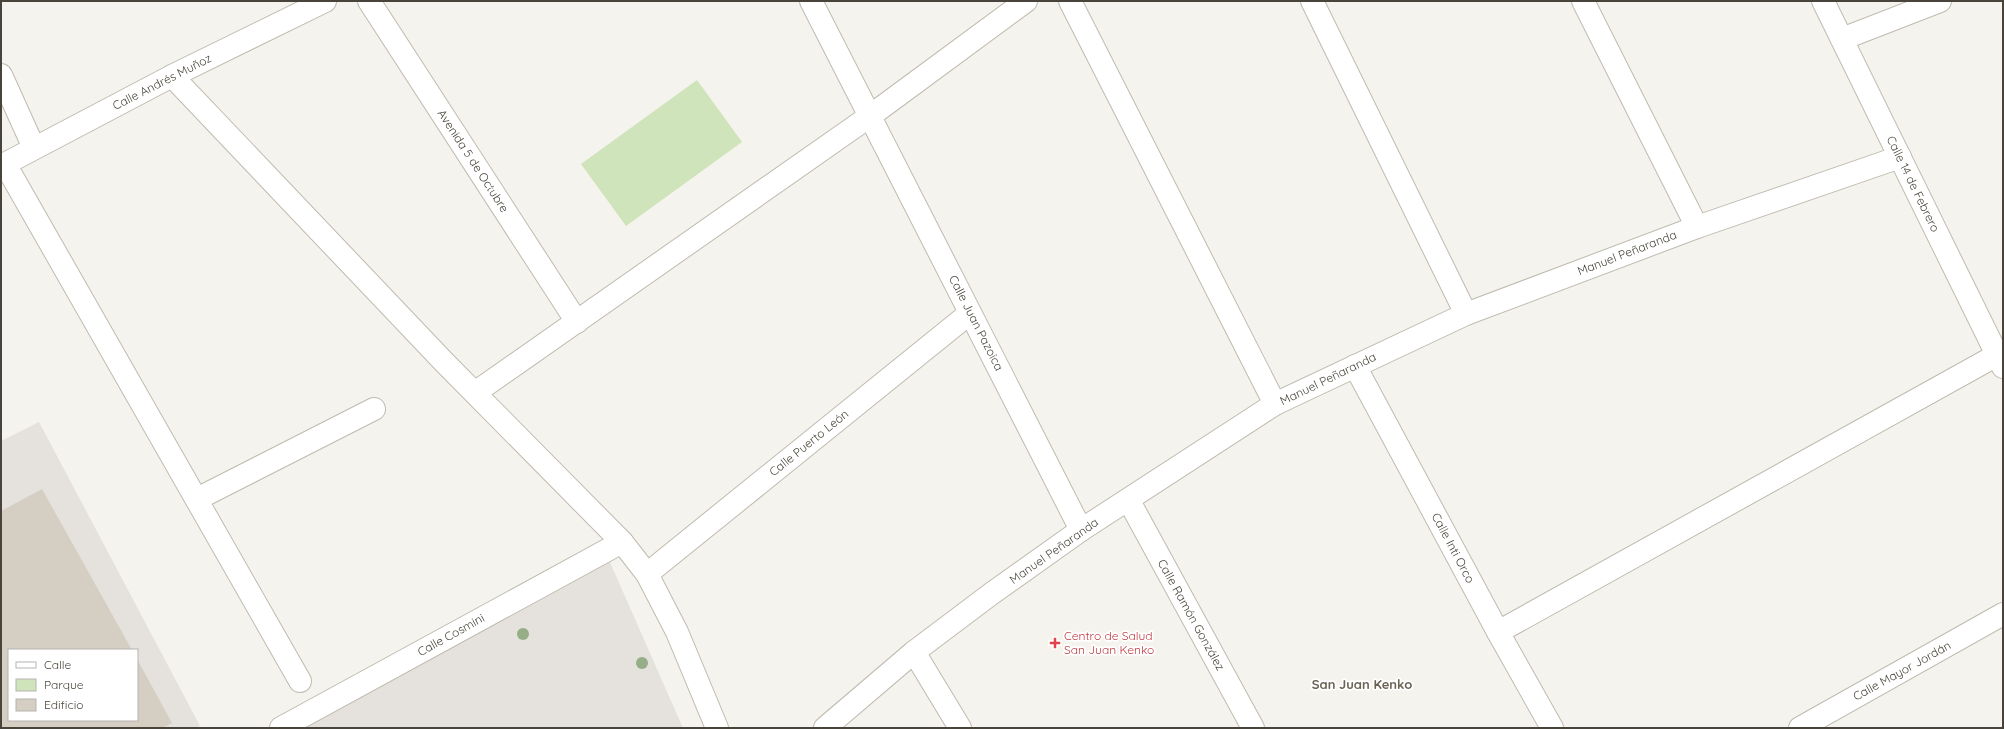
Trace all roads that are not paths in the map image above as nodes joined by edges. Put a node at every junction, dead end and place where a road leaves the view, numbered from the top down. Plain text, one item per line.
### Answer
1 (324, 1) edge
2 (369, 1) edge
3 (812, 1) edge
4 (1026, 1) edge
5 (1070, 1) edge
6 (1312, 1) edge
7 (1583, 1) edge
8 (1823, 1) edge
9 (1940, 1) edge
10 (1842, 40) junction
11 (1, 75) edge
12 (172, 76) junction
13 (870, 116) junction
14 (34, 148) junction
15 (1900, 157) junction
16 (3, 165) edge
17 (1697, 227) junction
18 (970, 313) junction
19 (1466, 314) junction
20 (577, 322) junction
21 (2000, 361) edge
22 (1355, 366) junction
23 (476, 392) junction
24 (1275, 404) junction
25 (374, 409) dead end
26 (197, 499) junction
27 (1129, 501) junction
28 (1081, 530) junction
29 (622, 542) junction
30 (647, 574) junction
31 (2003, 614) edge
32 (1498, 632) junction
33 (914, 652) junction
34 (300, 681) dead end
35 (281, 728) edge
36 (717, 728) edge
37 (825, 728) edge
38 (960, 728) edge
39 (1253, 728) edge
40 (1552, 728) edge
41 (1800, 728) edge

1 - 12 street, Calle Andrés Muñoz
2 - 20 street, Avenida 5 de Octubre
3 - 13 street, Calle Juan Pazoica
4 - 13 street
5 - 24 street
6 - 19 street
7 - 17 street
8 - 10 street, Calle 14 de Febrero
9 - 10 street
10 - 15 street, Calle 14 de Febrero
11 - 14 street
12 - 14 street, Calle Andrés Muñoz
12 - 23 street
13 - 18 street, Calle Juan Pazoica
13 - 20 street
14 - 16 street, Calle Andrés Muñoz
15 - 17 street, Manuel Peñaranda
15 - 21 street, Calle 14 de Febrero
16 - 26 street
17 - 19 street, Manuel Peñaranda
18 - 28 street, Calle Juan Pazoica
18 - 30 street, Calle Puerto León
19 - 22 street, Manuel Peñaranda
20 - 23 street
21 - 32 street
22 - 24 street, Manuel Peñaranda
22 - 32 street, Calle Inti Orco
23 - 29 street
24 - 27 street, Manuel Peñaranda
25 - 26 street
26 - 34 street
27 - 28 street, Manuel Peñaranda
27 - 39 street, Calle Ramón González
28 - 33 street, Manuel Peñaranda
29 - 30 street
29 - 35 street, Calle Cosmini
30 - 36 street
31 - 41 street, Calle Mayor Jordán
32 - 40 street, Calle Inti Orco
33 - 37 street, Manuel Peñaranda
33 - 38 street

